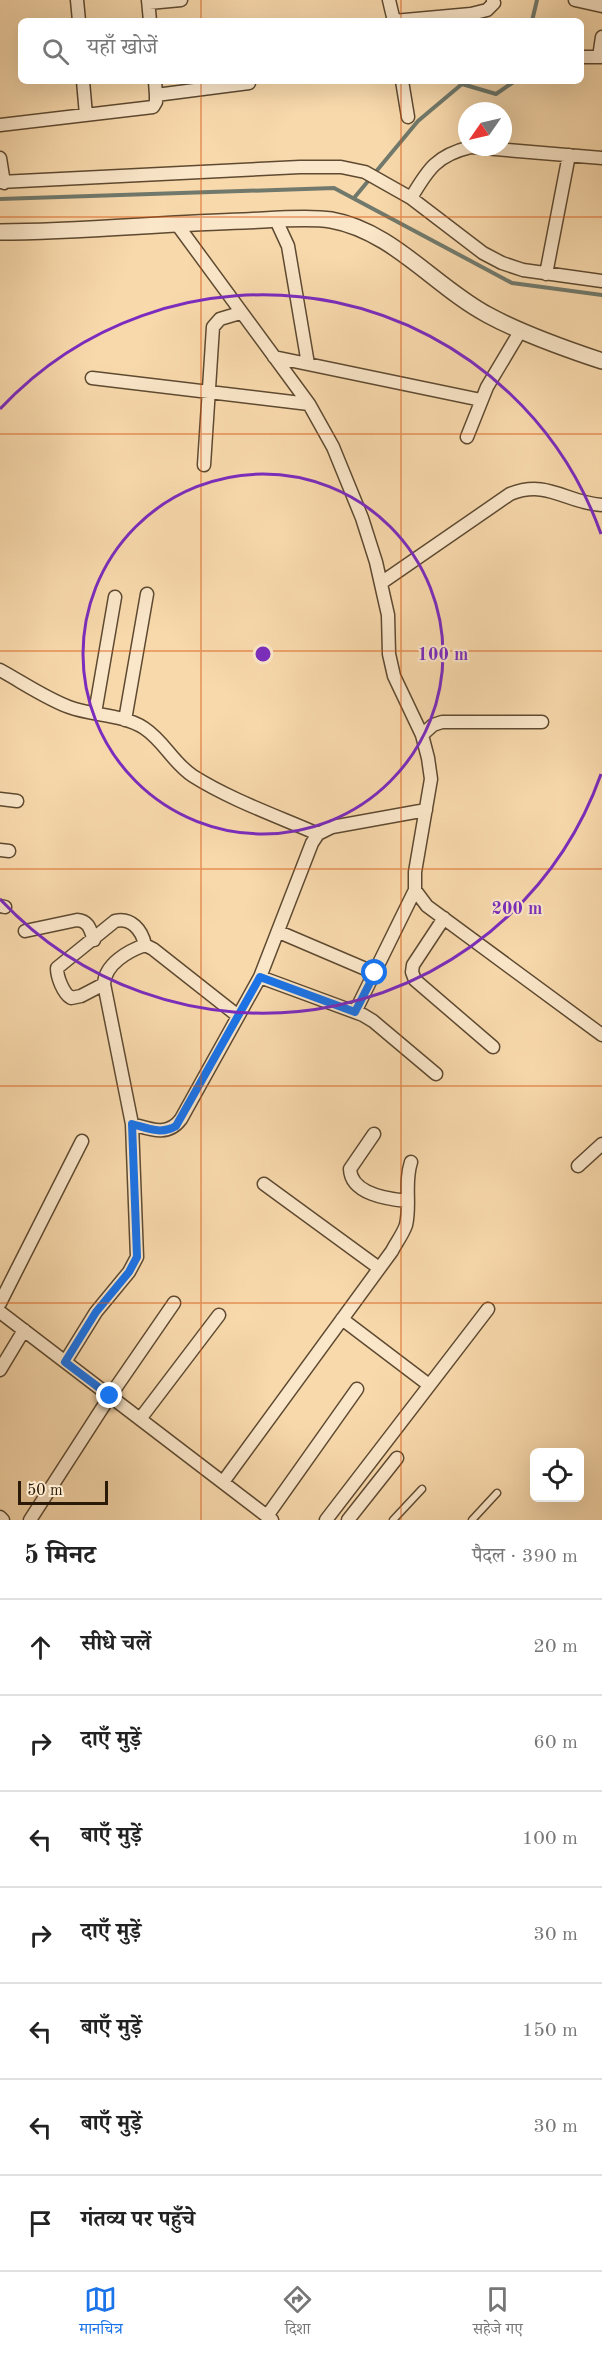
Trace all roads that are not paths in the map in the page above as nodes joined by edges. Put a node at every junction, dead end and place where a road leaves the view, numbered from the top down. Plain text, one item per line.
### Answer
1 (77, 0) edge
2 (181, 0) edge
3 (389, 0) edge
4 (494, 0) edge
5 (575, 0) edge
6 (148, 2) edge
7 (602, 6) edge
8 (79, 18) edge
9 (150, 18) edge
10 (393, 18) edge
11 (427, 18) edge
12 (602, 37) edge
13 (584, 57) edge
14 (600, 57) edge
15 (83, 84) edge
16 (155, 84) edge
17 (241, 84) edge
18 (402, 84) edge
19 (156, 95) junction
20 (86, 115) junction
21 (408, 117) dead end
22 (0, 125) edge
23 (569, 155) junction
24 (0, 158) edge
25 (602, 158) edge
26 (2, 182) edge
27 (411, 198) junction
28 (276, 220) junction
29 (176, 223) junction
30 (0, 232) edge
31 (546, 274) junction
32 (602, 281) edge
33 (240, 313) junction
34 (521, 330) junction
35 (274, 357) junction
36 (602, 361) edge
37 (309, 364) junction
38 (92, 378) dead end
39 (209, 392) junction
40 (481, 400) junction
41 (309, 404) junction
42 (467, 437) dead end
43 (204, 465) dead end
44 (602, 505) edge
45 (381, 583) junction
46 (147, 594) dead end
47 (115, 597) dead end
48 (0, 670) edge
49 (95, 713) junction
50 (125, 720) junction
51 (542, 722) dead end
52 (422, 735) junction
53 (0, 799) edge
54 (17, 801) dead end
55 (426, 810) junction
56 (318, 834) junction
57 (415, 890) junction
58 (444, 918) junction
59 (25, 931) dead end
60 (279, 932) junction
61 (94, 940) junction
62 (145, 945) junction
63 (375, 973) junction
64 (258, 980) junction
65 (104, 984) junction
66 (355, 1012) junction
67 (238, 1016) junction
68 (602, 1035) edge
69 (493, 1047) dead end
70 (436, 1074) dead end
71 (132, 1124) junction
72 (374, 1134) dead end
73 (82, 1141) dead end
74 (602, 1144) edge
75 (411, 1162) dead end
76 (578, 1166) dead end
77 (264, 1184) dead end
78 (407, 1201) junction
79 (379, 1268) junction
80 (0, 1303) edge
81 (174, 1303) dead end
82 (488, 1309) dead end
83 (0, 1312) edge
84 (219, 1315) dead end
85 (342, 1319) junction
86 (24, 1330) junction
87 (65, 1362) junction
88 (0, 1370) edge
89 (429, 1385) junction
90 (357, 1389) dead end
91 (110, 1396) junction
92 (140, 1419) junction
93 (397, 1458) dead end
94 (223, 1482) junction
95 (422, 1489) dead end
96 (497, 1493) dead end
97 (270, 1518) edge
98 (30, 1520) edge
99 (326, 1520) edge
100 (348, 1520) edge
101 (393, 1520) edge
102 (472, 1520) edge

1 - 8 street
2 - 6 street
3 - 10 street
4 - 11 street
5 - 7 street
6 - 9 street
12 - 14 street
13 - 14 street
15 - 20 street
16 - 19 street
17 - 19 street
18 - 21 street
19 - 20 street
20 - 22 street
23 - 25 street
23 - 27 street
23 - 31 street
24 - 26 street
26 - 27 street
27 - 31 street
28 - 29 street
28 - 34 street
28 - 37 street
29 - 30 street
29 - 33 street
31 - 32 street
33 - 35 street
33 - 39 street
34 - 36 street
34 - 40 street
35 - 37 street
35 - 41 street
37 - 40 street
38 - 39 street
39 - 41 street
39 - 43 street
40 - 42 street
41 - 45 street
44 - 45 street
45 - 52 street
46 - 50 street
47 - 49 street
48 - 49 street
49 - 50 street
50 - 56 street
51 - 52 street
52 - 55 street
53 - 54 street
55 - 56 street
55 - 57 street
56 - 60 street
57 - 58 street
57 - 63 street
58 - 68 street
58 - 69 street
59 - 61 street
60 - 63 street
60 - 64 street
61 - 62 street
61 - 65 street
62 - 65 street
62 - 67 street
63 - 66 street
64 - 66 street
64 - 67 street
65 - 71 street
66 - 70 street
67 - 71 street
71 - 87 street
72 - 78 street
73 - 80 street
74 - 76 street
75 - 78 street
77 - 79 street
78 - 79 street
79 - 85 street
81 - 91 street
82 - 89 street
83 - 86 street
84 - 92 street
85 - 89 street
85 - 94 street
86 - 87 street
86 - 88 street
87 - 91 street
89 - 99 street
90 - 97 street
91 - 92 street
91 - 98 street
92 - 94 street
93 - 100 street
94 - 97 street
95 - 101 lane
96 - 102 lane

